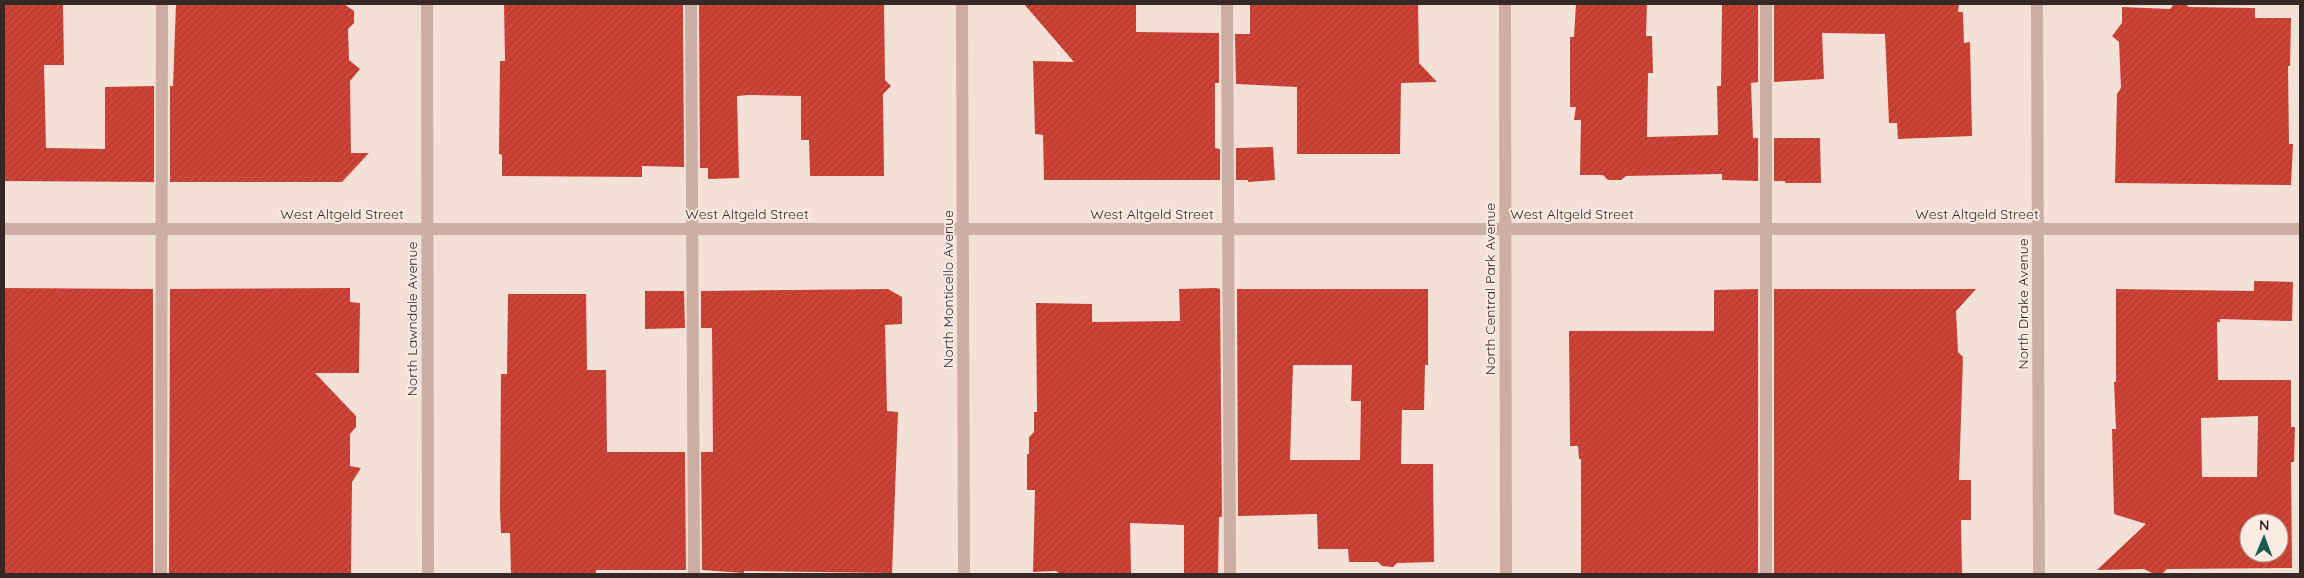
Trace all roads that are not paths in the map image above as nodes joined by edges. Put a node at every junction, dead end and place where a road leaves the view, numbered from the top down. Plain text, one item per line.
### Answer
1 (162, 4) edge
2 (427, 4) edge
3 (690, 4) edge
4 (962, 4) edge
5 (1227, 4) edge
6 (1505, 4) edge
7 (1766, 4) edge
8 (2037, 4) edge
9 (427, 228) junction
10 (963, 228) junction
11 (1505, 228) junction
12 (4, 229) edge
13 (162, 229) junction
14 (693, 229) junction
15 (1227, 229) junction
16 (1766, 229) junction
17 (2038, 229) junction
18 (2300, 229) edge
19 (161, 574) edge
20 (428, 574) edge
21 (694, 574) edge
22 (964, 574) edge
23 (1230, 574) edge
24 (1506, 574) edge
25 (1766, 574) edge
26 (2039, 574) edge

1 - 13 street
2 - 9 street, North Lawndale Avenue
3 - 14 street
4 - 10 street, North Monticello Avenue
5 - 15 street
6 - 11 street, North Central Park Avenue
7 - 16 street
8 - 17 street, North Drake Avenue
9 - 13 street, West Altgeld Street
9 - 14 street, West Altgeld Street
9 - 20 street, North Lawndale Avenue
10 - 14 street, West Altgeld Street
10 - 15 street, West Altgeld Street
10 - 22 street, North Monticello Avenue
11 - 15 street, West Altgeld Street
11 - 16 street, West Altgeld Street
11 - 24 street, North Central Park Avenue
12 - 13 street, West Altgeld Street
13 - 19 street
14 - 21 street
15 - 23 street
16 - 17 street, West Altgeld Street
16 - 25 street
17 - 18 street, West Altgeld Street
17 - 26 street, North Drake Avenue

